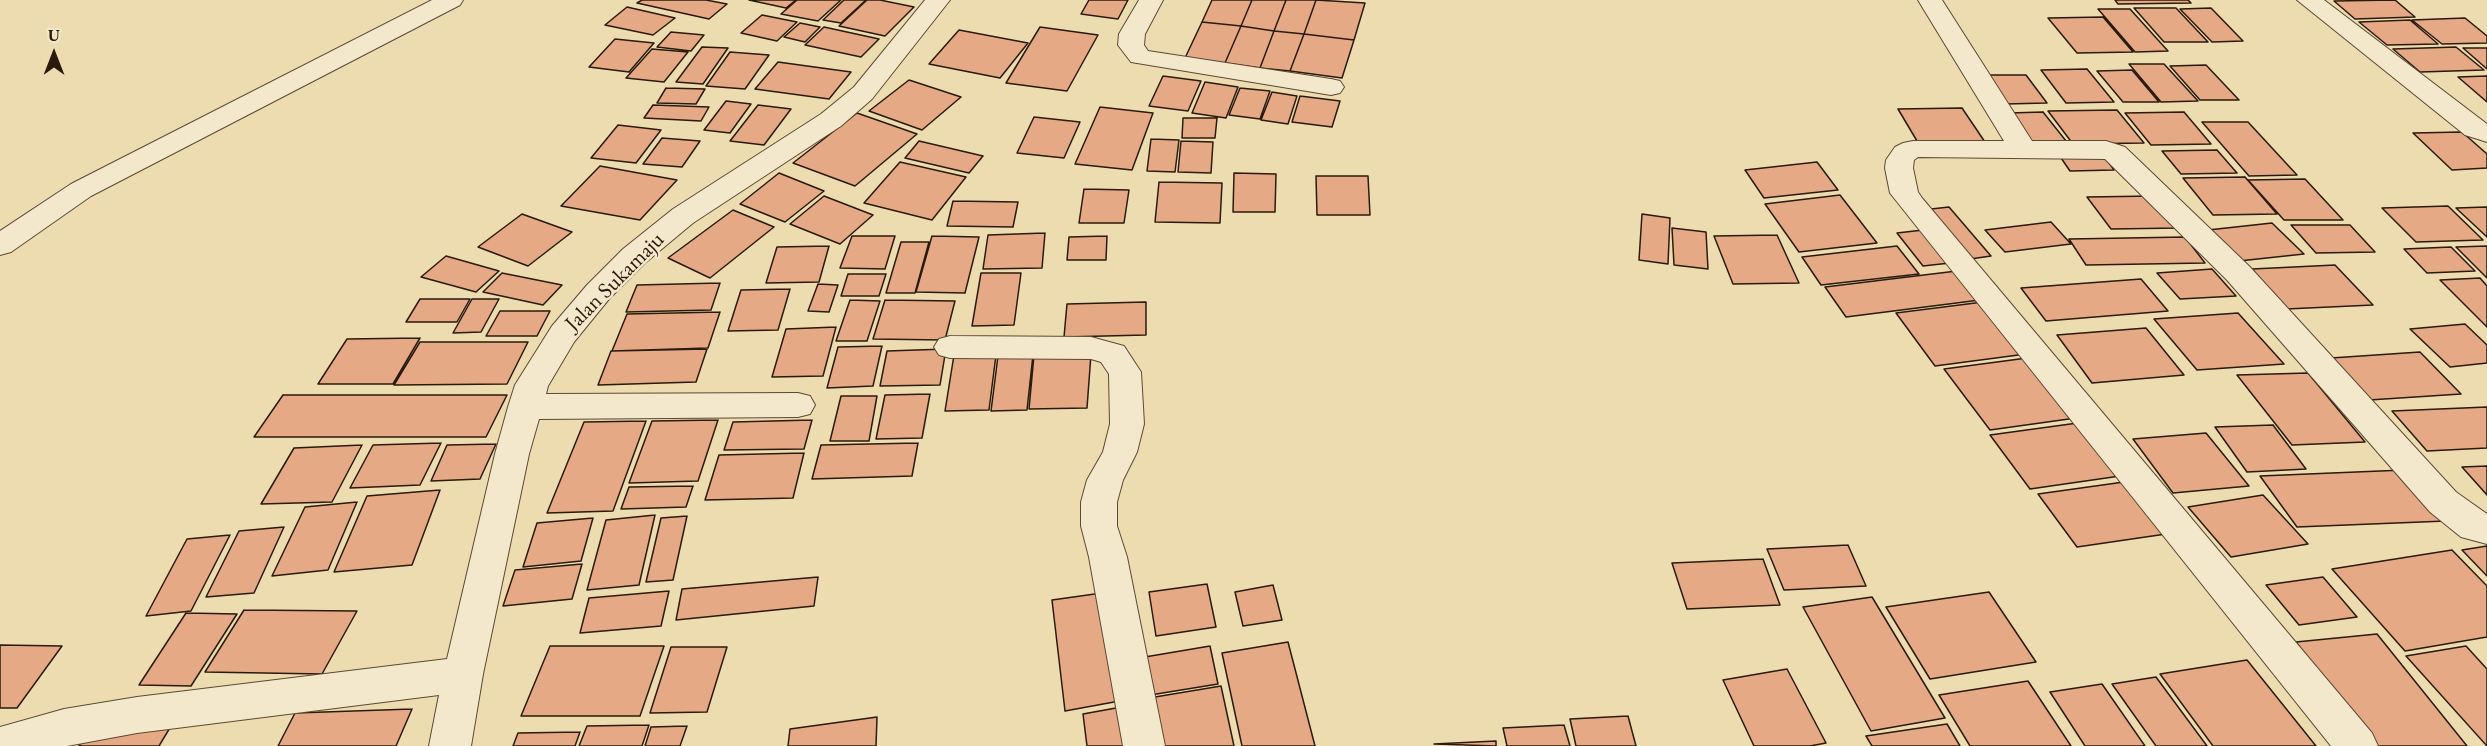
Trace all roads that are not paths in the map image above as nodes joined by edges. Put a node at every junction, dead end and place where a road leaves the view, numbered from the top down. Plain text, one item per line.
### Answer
1 (451, 0) edge
2 (938, 0) edge
3 (1150, 0) edge
4 (1930, 0) edge
5 (2309, 0) edge
6 (1331, 87) dead end
7 (2487, 135) edge
8 (2024, 150) junction
9 (0, 245) edge
10 (950, 347) dead end
11 (798, 405) dead end
12 (525, 407) junction
13 (2487, 529) edge
14 (463, 674) junction
15 (0, 746) edge
16 (450, 746) edge
17 (1144, 746) edge
18 (2357, 746) edge

1 - 9 street
2 - 12 street, Jalan Sukamaju
3 - 6 street
4 - 8 street
5 - 7 street
8 - 13 street
8 - 18 street
10 - 17 street
11 - 12 street
12 - 14 street, Jalan Sukamaju
14 - 15 street
14 - 16 street, Jalan Sukamaju

